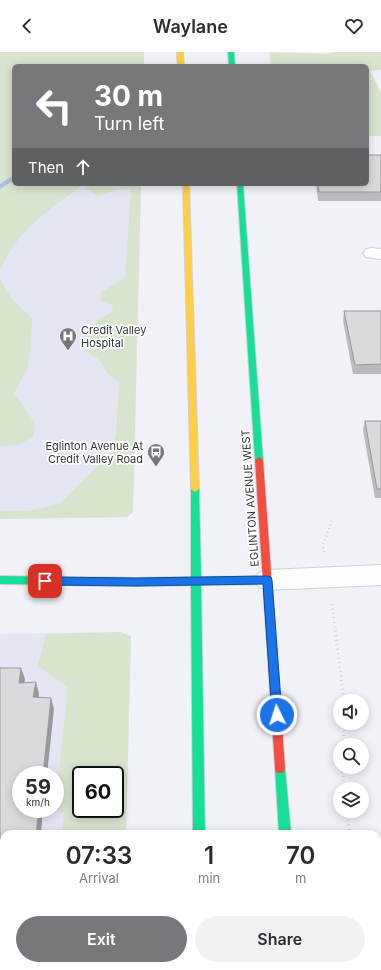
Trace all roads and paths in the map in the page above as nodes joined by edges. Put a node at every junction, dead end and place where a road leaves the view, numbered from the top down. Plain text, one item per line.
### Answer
1 (180, 52) edge
2 (231, 52) edge
3 (181, 64) edge
4 (232, 64) edge
5 (186, 186) edge
6 (240, 186) edge
7 (332, 521) dead end
8 (323, 545) dead end
9 (381, 575) edge
10 (0, 580) edge
11 (196, 580) junction
12 (267, 580) junction
13 (332, 606) dead end
14 (343, 694) edge
15 (347, 818) edge
16 (198, 830) edge
17 (285, 830) edge
18 (348, 830) edge

1 - 3 main road
2 - 4 main road
5 - 11 main road
6 - 12 main road, EGLINTON AVENUE WEST
7 - 8 path
9 - 12 street
10 - 11 main road
11 - 12 main road
11 - 16 main road
12 - 17 main road, EGLINTON AVENUE WEST
13 - 14 path
15 - 18 path

